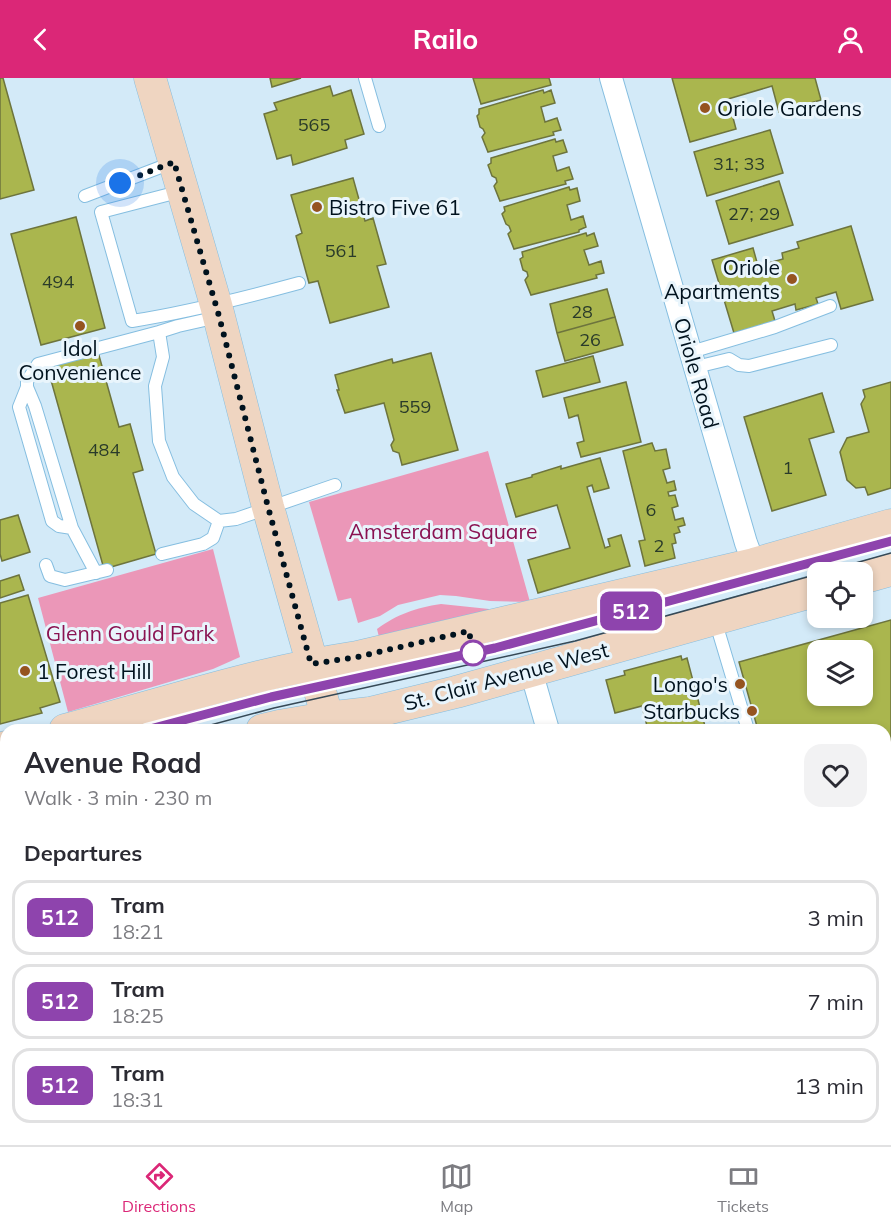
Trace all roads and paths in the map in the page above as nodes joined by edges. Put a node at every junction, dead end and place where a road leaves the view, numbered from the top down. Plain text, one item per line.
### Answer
1 (150, 78) edge
2 (365, 78) edge
3 (611, 78) edge
4 (379, 126) dead end
5 (179, 177) junction
6 (86, 196) dead end
7 (299, 283) dead end
8 (830, 306) dead end
9 (217, 310) junction
10 (159, 332) junction
11 (831, 345) dead end
12 (694, 360) junction
13 (335, 485) dead end
14 (268, 507) junction
15 (219, 521) junction
16 (891, 525) edge
17 (162, 554) dead end
18 (754, 564) junction
19 (46, 565) dead end
20 (891, 570) edge
21 (873, 575) edge
22 (807, 594) edge
23 (714, 619) junction
24 (311, 664) junction
25 (531, 671) junction
26 (87, 724) edge
27 (328, 724) edge
28 (546, 724) edge
29 (746, 724) edge

1 - 5 main road
2 - 4 lane
3 - 12 street, Oriole Road
5 - 6 lane
5 - 9 main road
5 - 9 lane
7 - 9 lane
8 - 12 lane
9 - 10 lane
9 - 14 main road
10 - 15 lane
10 - 19 lane
11 - 12 lane
12 - 18 street, Oriole Road
13 - 14 lane
14 - 15 lane
14 - 24 main road
15 - 17 lane
16 - 18 main road
18 - 24 main road
20 - 21 main road
22 - 23 main road, St. Clair Avenue West
23 - 25 main road, St. Clair Avenue West
23 - 29 lane
24 - 26 main road
24 - 27 main road
25 - 27 main road, St. Clair Avenue West
25 - 28 street

